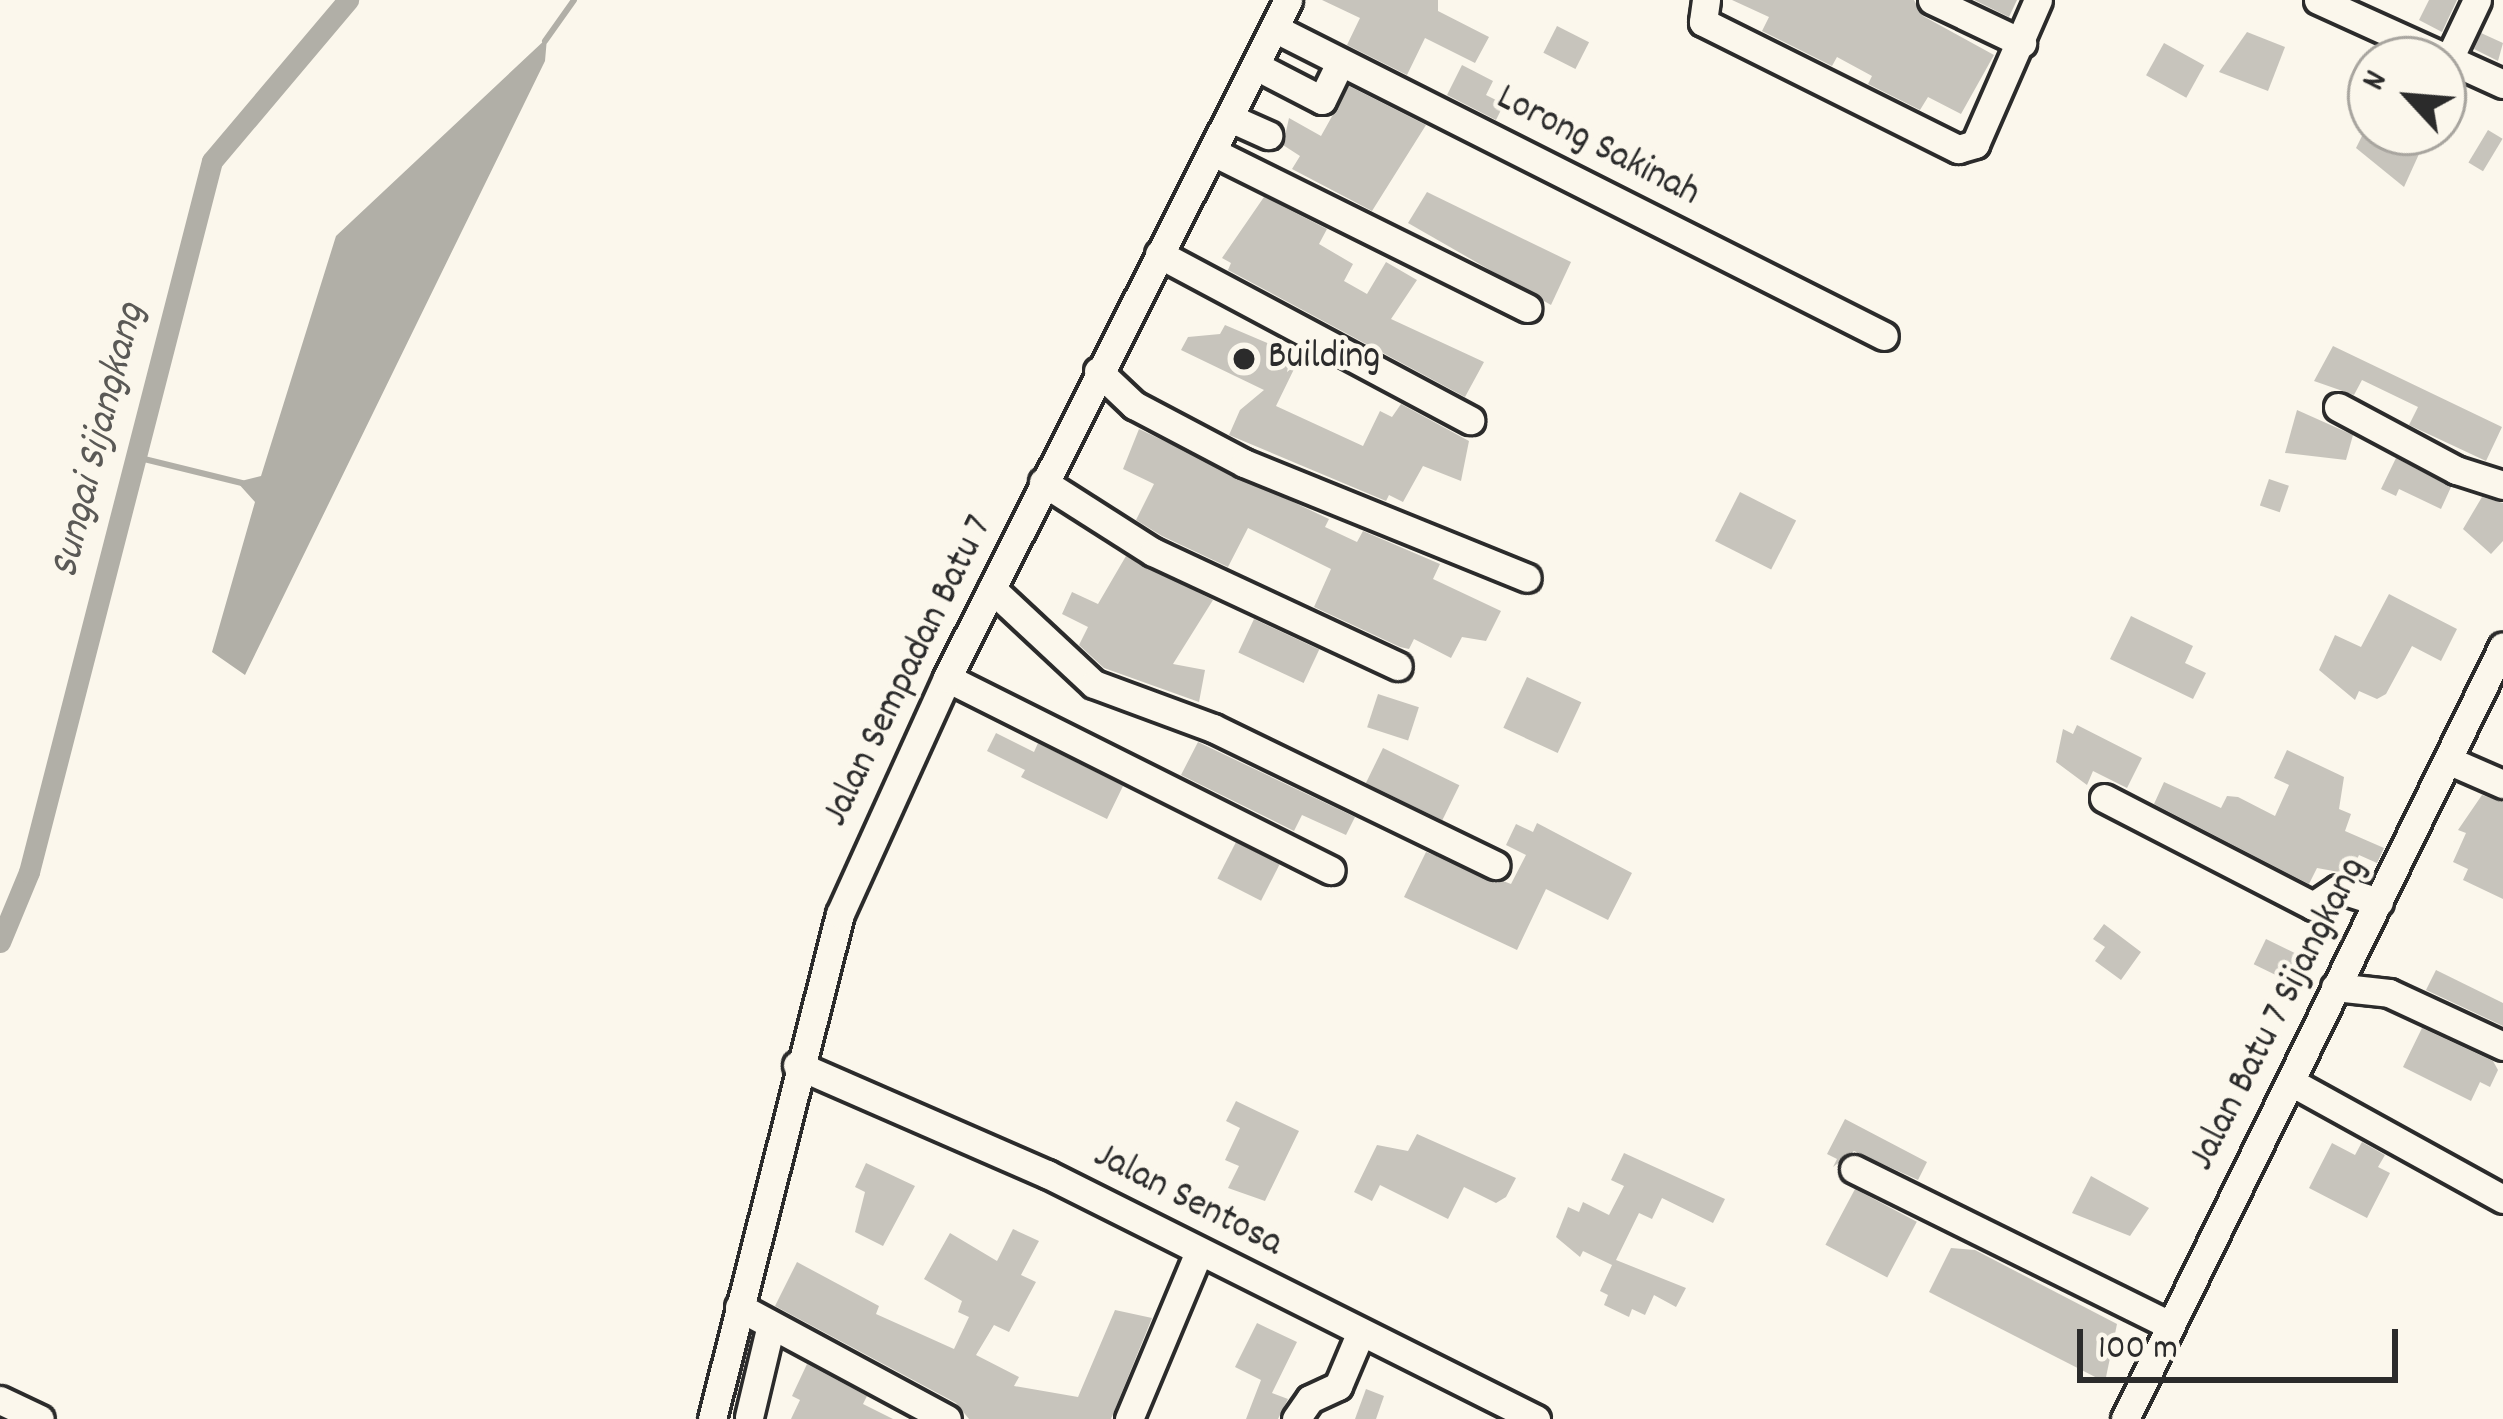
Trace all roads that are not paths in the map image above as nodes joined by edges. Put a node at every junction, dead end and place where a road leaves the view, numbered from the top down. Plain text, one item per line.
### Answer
1 (1288, 0) edge
2 (1932, 0) edge
3 (2038, 0) edge
4 (2318, 0) edge
5 (2477, 0) edge
6 (1705, 11) edge
7 (1274, 28) junction
8 (2398, 36) edge
9 (2460, 36) edge
10 (2022, 43) junction
11 (1340, 63) junction
12 (1256, 66) junction
13 (2467, 67) edge
14 (2503, 84) edge
15 (1230, 118) junction
16 (1268, 135) dead end
17 (1213, 152) junction
18 (1159, 254) junction
19 (1527, 308) dead end
20 (1884, 336) dead end
21 (1098, 371) junction
22 (2338, 406) dead end
23 (1470, 420) dead end
24 (1043, 482) junction
25 (2503, 485) edge
26 (1526, 578) dead end
27 (992, 589) junction
28 (2503, 646) edge
29 (1398, 666) dead end
30 (946, 678) junction
31 (2450, 761) junction
32 (2503, 784) edge
33 (2104, 798) dead end
34 (1495, 866) dead end
35 (1331, 870) dead end
36 (2379, 902) junction
37 (2335, 987) junction
38 (2503, 1046) edge
39 (797, 1065) junction
40 (2291, 1082) junction
41 (1854, 1169) dead end
42 (2503, 1199) edge
43 (1198, 1255) junction
44 (739, 1307) junction
45 (2168, 1324) junction
46 (770, 1329) junction
47 (1360, 1334) junction
48 (0, 1400) edge
49 (749, 1417) edge
50 (40, 1419) edge
51 (712, 1419) edge
52 (946, 1419) edge
53 (1130, 1419) edge
54 (1296, 1419) edge
55 (1536, 1419) edge
56 (2125, 1419) edge

1 - 7 street, Jalan Sempadan Batu 7
2 - 10 street
3 - 10 street
4 - 8 street
5 - 9 street
6 - 10 street
7 - 11 street, Lorong Sakinah
7 - 12 street, Jalan Sempadan Batu 7
11 - 12 street
11 - 20 street, Lorong Sakinah
12 - 15 street, Jalan Sempadan Batu 7
13 - 14 street
15 - 16 street
15 - 17 street, Jalan Sempadan Batu 7
17 - 18 street, Jalan Sempadan Batu 7
17 - 19 street
18 - 21 street, Jalan Sempadan Batu 7
18 - 23 street
21 - 24 street, Jalan Sempadan Batu 7
21 - 26 street
22 - 25 street
24 - 27 street, Jalan Sempadan Batu 7
24 - 29 street
27 - 30 street, Jalan Sempadan Batu 7
27 - 34 street
28 - 31 street, Jalan Batu 7 Sijangkang
30 - 35 street
30 - 39 street, Jalan Sempadan Batu 7
31 - 32 street
31 - 36 street, Jalan Batu 7 Sijangkang
33 - 36 street
36 - 37 street, Jalan Batu 7 Sijangkang
37 - 38 street
37 - 40 street, Jalan Batu 7 Sijangkang
39 - 43 street, Jalan Sentosa
39 - 44 street, Jalan Sempadan Batu 7
40 - 42 street
40 - 45 street, Jalan Batu 7 Sijangkang
41 - 45 street
43 - 47 street, Jalan Sentosa
43 - 53 street
44 - 46 street
44 - 51 street, Jalan Sempadan Batu 7
45 - 56 street, Jalan Batu 7 Sijangkang
46 - 49 street
46 - 52 street
47 - 54 street
47 - 55 street, Jalan Sentosa
48 - 50 street

